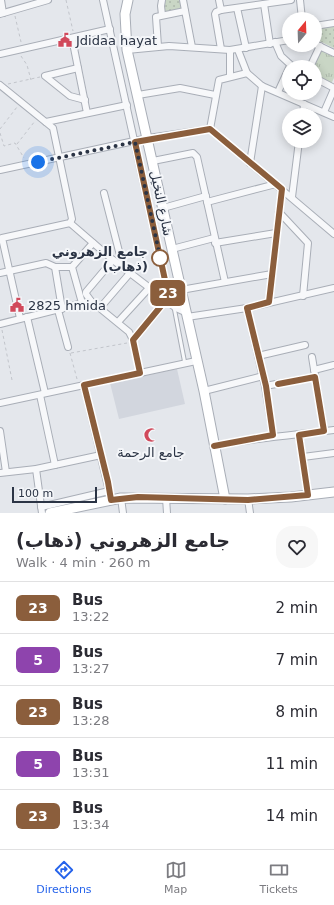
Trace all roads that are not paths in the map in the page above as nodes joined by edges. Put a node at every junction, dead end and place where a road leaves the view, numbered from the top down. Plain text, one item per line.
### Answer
1 (1, 0) edge
2 (48, 0) edge
3 (103, 0) edge
4 (128, 0) edge
5 (162, 0) edge
6 (183, 0) edge
7 (220, 0) edge
8 (291, 0) edge
9 (300, 0) edge
10 (280, 1) edge
11 (32, 2) edge
12 (247, 3) edge
13 (264, 4) junction
14 (237, 8) junction
15 (221, 10) junction
16 (185, 11) junction
17 (301, 12) edge
18 (2, 13) edge
19 (162, 15) junction
20 (334, 23) edge
21 (322, 25) edge
22 (110, 29) junction
23 (73, 38) junction
24 (282, 41) edge
25 (273, 43) junction
26 (158, 46) junction
27 (192, 47) junction
28 (322, 47) edge
29 (246, 48) junction
30 (221, 49) junction
31 (128, 50) junction
32 (230, 50) junction
33 (238, 50) junction
34 (334, 53) edge
35 (0, 54) edge
36 (285, 60) edge
37 (78, 68) junction
38 (247, 73) junction
39 (230, 76) junction
40 (322, 82) edge
41 (282, 84) edge
42 (1, 85) edge
43 (262, 86) junction
44 (334, 88) edge
45 (278, 92) junction
46 (215, 94) junction
47 (138, 95) junction
48 (85, 100) junction
49 (304, 104) junction
50 (127, 105) junction
51 (303, 108) edge
52 (324, 112) junction
53 (87, 113) junction
54 (334, 117) edge
55 (46, 122) junction
56 (210, 129) junction
57 (148, 138) junction
58 (135, 142) junction
59 (298, 148) edge
60 (60, 158) junction
61 (153, 161) junction
62 (250, 163) junction
63 (0, 170) edge
64 (276, 184) junction
65 (282, 189) junction
66 (104, 193) dead end
67 (292, 197) junction
68 (206, 200) junction
69 (163, 208) junction
70 (278, 212) junction
71 (70, 223) junction
72 (334, 224) edge
73 (276, 233) junction
74 (333, 233) edge
75 (215, 240) junction
76 (94, 243) junction
77 (172, 249) junction
78 (113, 260) junction
79 (55, 267) junction
80 (72, 267) junction
81 (123, 267) junction
82 (9, 271) junction
83 (0, 273) edge
84 (130, 273) junction
85 (272, 274) junction
86 (225, 282) junction
87 (150, 287) junction
88 (334, 288) edge
89 (181, 290) junction
90 (303, 296) junction
91 (91, 301) junction
92 (269, 302) junction
93 (170, 303) junction
94 (82, 304) junction
95 (100, 308) junction
96 (247, 308) junction
97 (60, 309) junction
98 (186, 314) junction
99 (24, 317) junction
100 (118, 322) junction
101 (0, 324) edge
102 (133, 341) junction
103 (305, 345) dead end
104 (68, 347) dead end
105 (258, 356) junction
106 (312, 357) dead end
107 (196, 361) junction
108 (185, 364) junction
109 (334, 365) edge
110 (314, 370) junction
111 (140, 373) junction
112 (263, 376) junction
113 (315, 377) junction
114 (81, 385) junction
115 (266, 386) junction
116 (204, 391) junction
117 (43, 394) junction
118 (0, 403) edge
119 (334, 430) edge
120 (324, 431) junction
121 (0, 435) edge
122 (273, 435) junction
123 (299, 435) junction
124 (214, 446) junction
125 (334, 453) edge
126 (101, 456) junction
127 (303, 457) junction
128 (55, 465) junction
129 (36, 469) junction
130 (3, 473) edge
131 (334, 492) edge
132 (110, 495) junction
133 (308, 495) junction
134 (121, 498) junction
135 (166, 498) junction
136 (225, 499) junction
137 (248, 500) junction
138 (41, 510) edge
139 (74, 510) edge
140 (50, 513) edge
141 (123, 513) edge
142 (167, 513) edge
143 (250, 513) edge

1 - 18 street
2 - 11 street
3 - 22 street
4 - 31 main road, شارع النخيل
5 - 19 street
6 - 16 street
7 - 15 street
8 - 10 street
9 - 17 street
10 - 13 street
11 - 18 street
12 - 13 street
12 - 14 street
13 - 25 street
14 - 15 street
14 - 29 street
15 - 30 street
16 - 19 street
16 - 27 street
19 - 26 street
20 - 21 street
22 - 23 street
22 - 50 street
23 - 35 street
23 - 37 street
24 - 25 street
25 - 29 street
25 - 36 street
26 - 27 street
26 - 31 street
27 - 30 street
28 - 34 street
29 - 33 street
30 - 32 street
31 - 47 main road, شارع النخيل
32 - 33 street
32 - 39 street
33 - 38 street
37 - 48 street
37 - 48 street
38 - 39 street
38 - 43 street
39 - 46 street
40 - 44 street
41 - 45 street
42 - 55 street
43 - 45 street
43 - 62 street
44 - 52 street
45 - 49 street
46 - 47 street
46 - 56 street
47 - 57 main road, شارع النخيل
48 - 53 street
49 - 51 street
49 - 52 street
50 - 53 street
50 - 58 street
52 - 54 street
53 - 55 street
55 - 60 street
56 - 57 street
56 - 62 street
57 - 58 street
57 - 61 main road, شارع النخيل
58 - 60 street
58 - 93 street
59 - 67 street
60 - 63 street
60 - 71 street
61 - 68 street
61 - 69 main road, شارع النخيل
62 - 64 street
64 - 65 street
64 - 68 street
65 - 67 street
65 - 70 street
66 - 81 street
67 - 74 street
68 - 69 street
68 - 75 street
69 - 77 main road, شارع النخيل
70 - 73 street
70 - 90 street
71 - 76 street
71 - 82 street
72 - 74 street
73 - 75 street
73 - 85 street
75 - 77 street
75 - 86 street
76 - 78 street
76 - 80 street
77 - 89 main road, شارع النخيل
78 - 81 street
78 - 91 street
79 - 80 street
79 - 82 street
79 - 97 street
80 - 94 street
81 - 84 street
82 - 83 street
82 - 99 street
84 - 87 street
84 - 95 street
85 - 86 street
85 - 92 street
86 - 89 street
87 - 93 street
87 - 100 street
88 - 90 street
89 - 98 main road, شارع النخيل
90 - 92 street
91 - 94 street
91 - 95 street
92 - 96 street
93 - 98 street
93 - 102 street
93 - 108 lane
94 - 97 street
95 - 100 street
96 - 98 street
96 - 105 street
97 - 99 street
97 - 104 street
98 - 107 main road, شارع النخيل
99 - 101 street
99 - 117 street
100 - 102 street
102 - 111 street
103 - 105 street
105 - 112 street
106 - 110 street
107 - 108 street
107 - 116 main road, شارع النخيل
108 - 111 street
109 - 110 street
110 - 113 street
111 - 114 street
112 - 115 street
112 - 116 street
113 - 115 street
113 - 120 street
114 - 117 street
114 - 126 street
115 - 122 street
116 - 124 main road, شارع النخيل
117 - 118 street
117 - 128 street
119 - 120 street
120 - 123 street
121 - 130 street
122 - 123 street
122 - 124 street
123 - 127 street
124 - 136 main road, شارع النخيل
125 - 127 street
126 - 128 street
126 - 132 street
127 - 133 street
128 - 129 street
129 - 130 street
129 - 138 street
131 - 133 main road
132 - 134 main road
132 - 138 street
132 - 139 main road
133 - 137 main road
134 - 135 main road
134 - 141 street
135 - 136 main road
135 - 142 street
136 - 137 main road
137 - 143 street
139 - 140 main road

